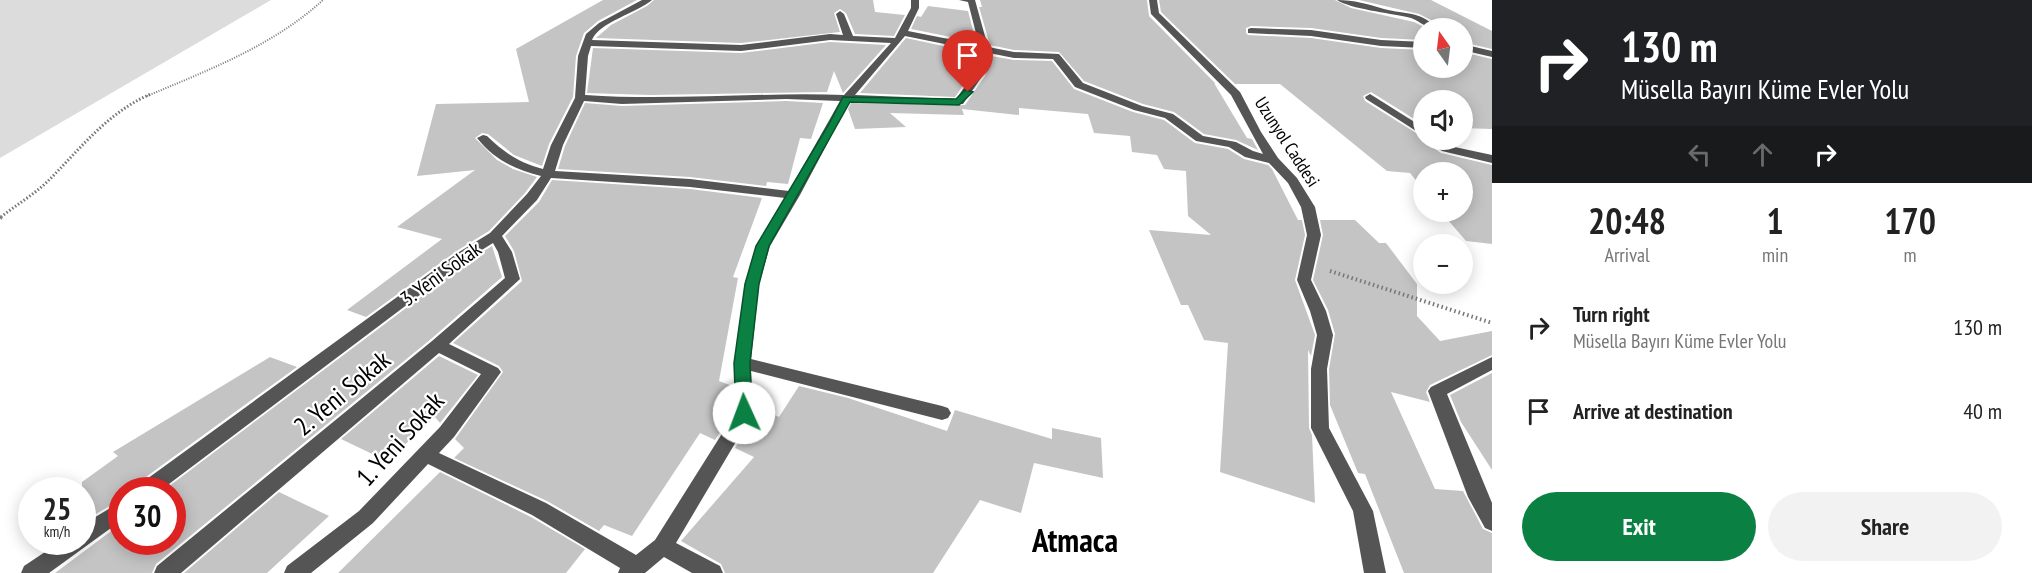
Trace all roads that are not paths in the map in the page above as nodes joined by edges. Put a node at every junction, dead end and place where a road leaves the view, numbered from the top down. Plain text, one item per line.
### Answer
1 (648, 0) edge
2 (915, 0) edge
3 (963, 0) edge
4 (1153, 0) edge
5 (1341, 0) edge
6 (1364, 2) edge
7 (840, 14) dead end
8 (1417, 18) edge
9 (1251, 31) dead end
10 (899, 37) junction
11 (849, 38) junction
12 (586, 43) junction
13 (1413, 44) edge
14 (986, 48) junction
15 (1473, 50) edge
16 (1492, 54) edge
17 (1370, 97) dead end
18 (580, 98) junction
19 (846, 99) junction
20 (1413, 126) edge
21 (483, 138) dead end
22 (1454, 150) edge
23 (1492, 159) edge
24 (1273, 160) junction
25 (548, 174) junction
26 (794, 195) junction
27 (495, 236) junction
28 (438, 345) junction
29 (742, 363) junction
30 (1492, 363) edge
31 (942, 413) dead end
32 (426, 455) junction
33 (165, 477) edge
34 (1492, 522) edge
35 (663, 546) junction
36 (58, 555) edge
37 (633, 570) edge
38 (32, 573) edge
39 (165, 573) edge
40 (295, 573) edge
41 (712, 573) edge
42 (1375, 573) edge

1 - 12 street
2 - 10 street
3 - 14 street
4 - 24 street, Uzunyol Caddesi
5 - 6 street
6 - 8 street
7 - 11 street
9 - 13 street
10 - 11 street
10 - 14 street
10 - 19 street
11 - 12 street
12 - 18 street, 3. Yeni Sokak
14 - 19 street
14 - 24 street
15 - 16 street
17 - 20 street
18 - 19 street
18 - 25 street, 3. Yeni Sokak
19 - 26 street
21 - 25 street
22 - 23 street
24 - 42 street, Uzunyol Caddesi
25 - 26 street
25 - 27 street, 3. Yeni Sokak
26 - 29 street
27 - 28 street, 2. Yeni Sokak
27 - 33 street, 3. Yeni Sokak
28 - 32 street, 1. Yeni Sokak
28 - 39 street, 2. Yeni Sokak
29 - 31 street
29 - 35 street
30 - 34 street
32 - 37 street
32 - 40 street, 1. Yeni Sokak
35 - 37 street
35 - 41 street
36 - 38 street

